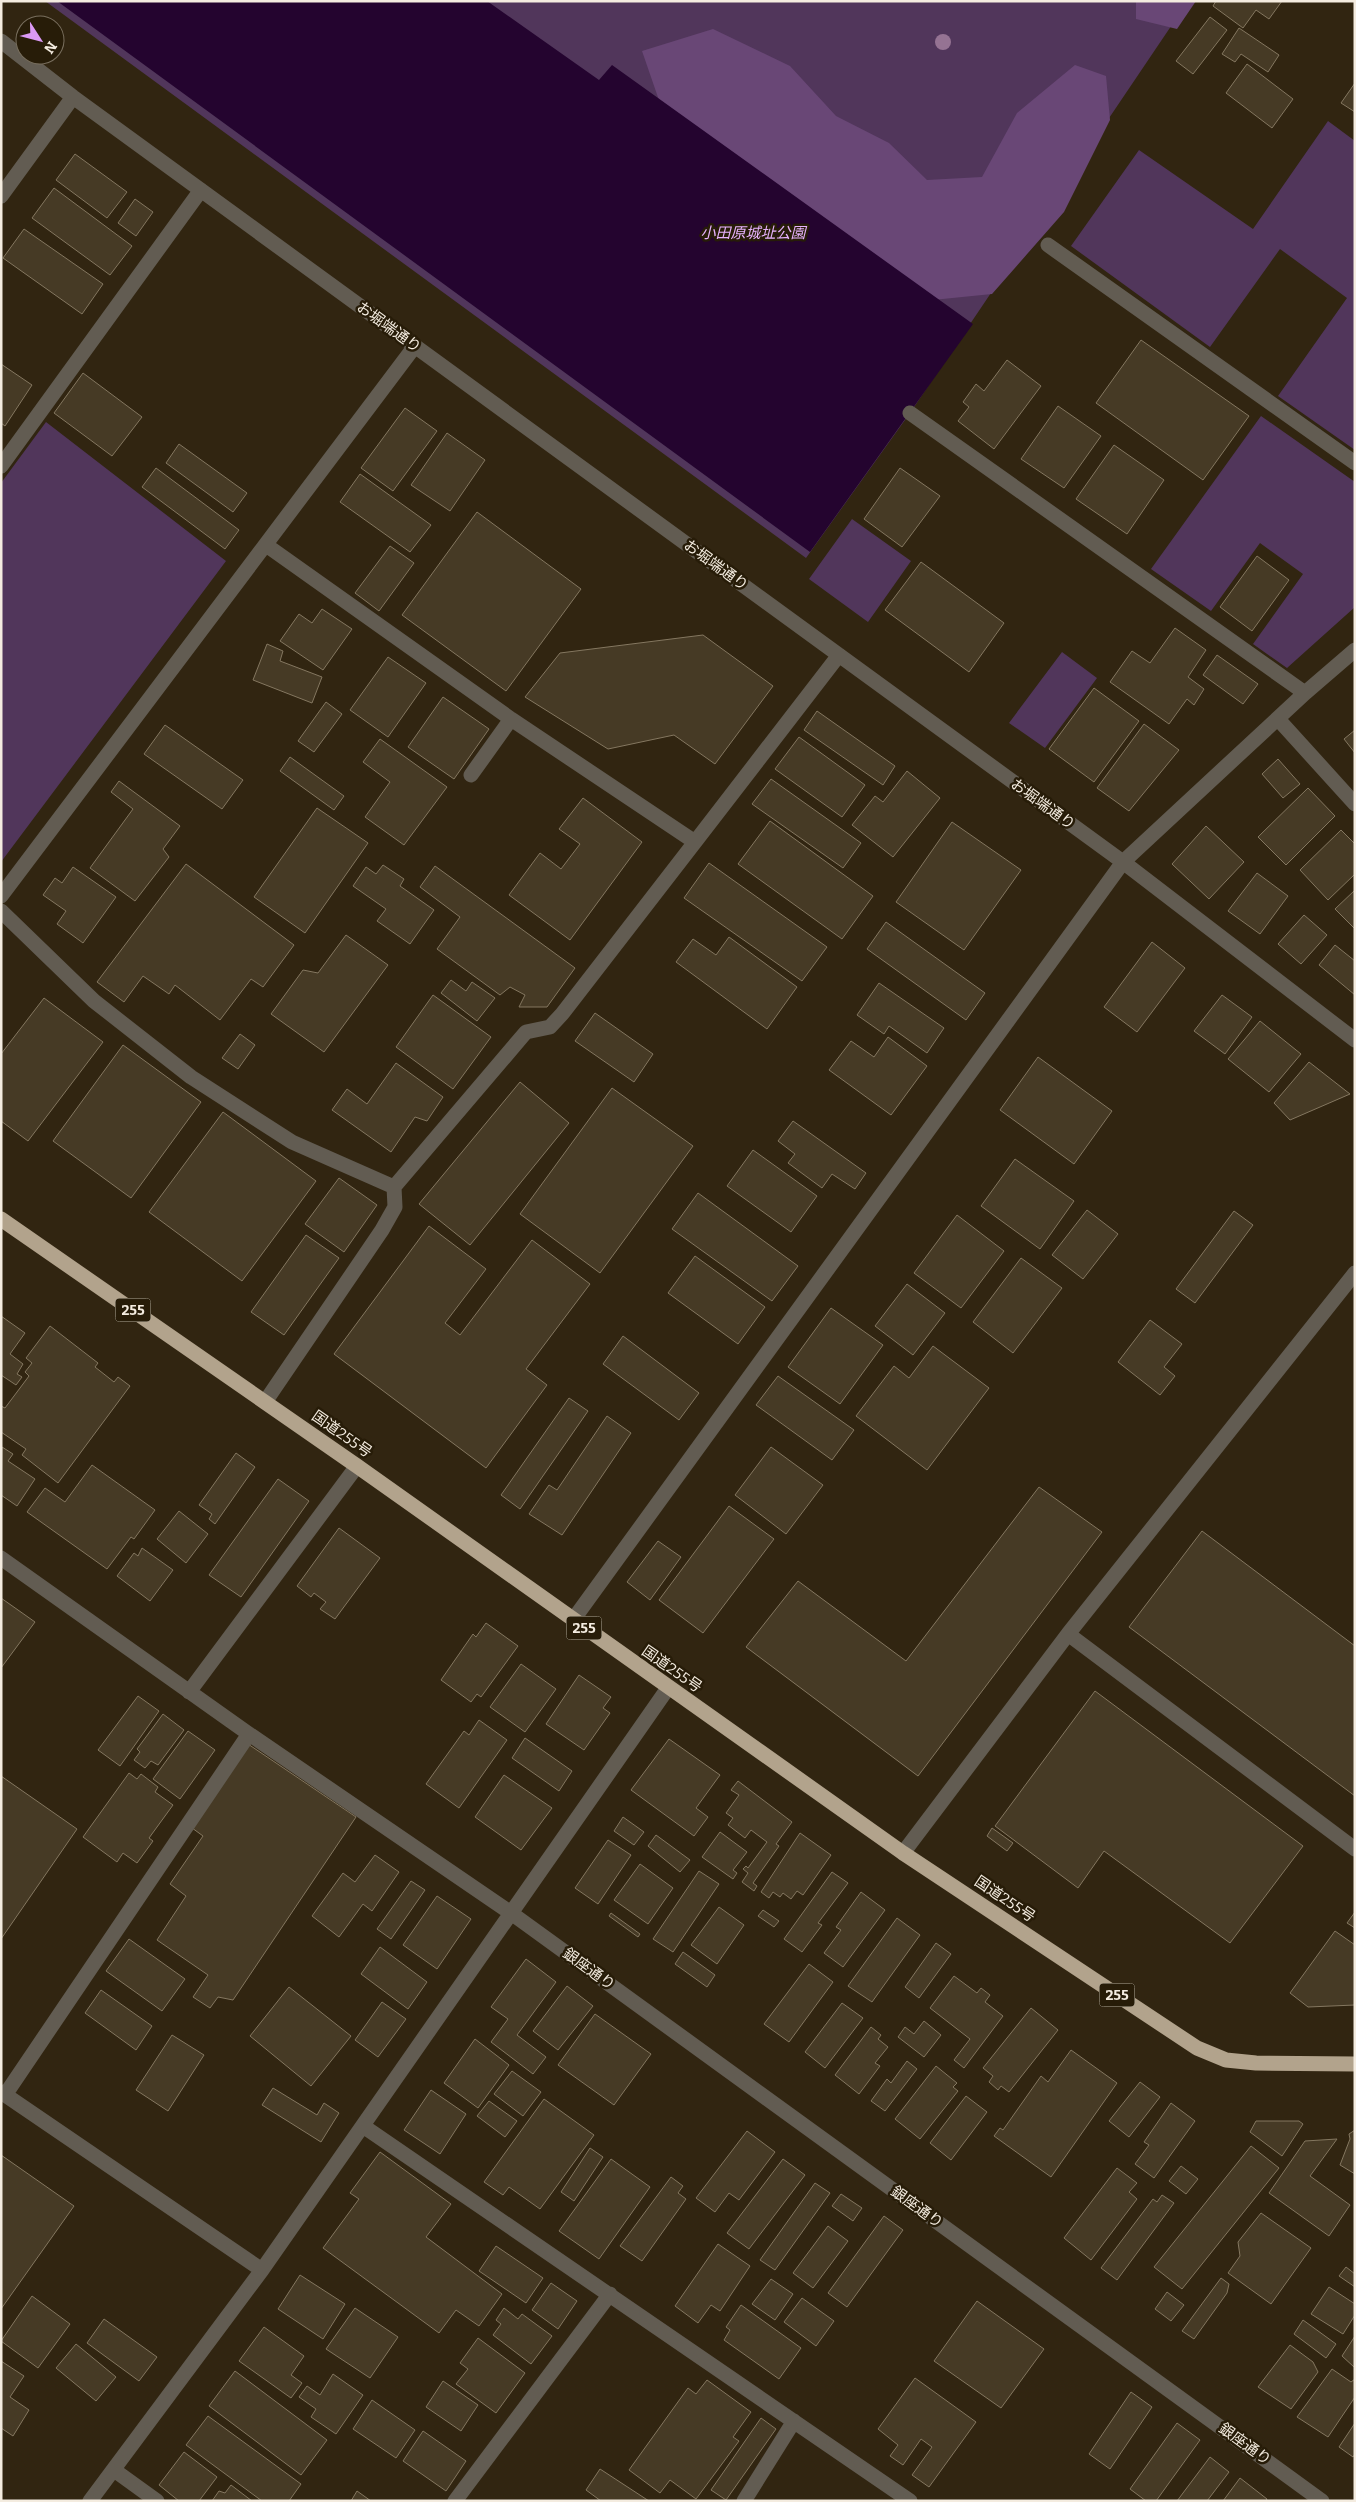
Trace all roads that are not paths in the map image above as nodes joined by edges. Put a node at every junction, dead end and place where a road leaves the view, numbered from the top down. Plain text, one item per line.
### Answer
1 (1, 41) edge
2 (73, 97) junction
3 (201, 190) junction
4 (1, 196) edge
5 (1048, 245) dead end
6 (415, 346) junction
7 (910, 413) dead end
8 (1355, 463) edge
9 (1, 466) edge
10 (266, 545) junction
11 (1355, 650) edge
12 (839, 655) junction
13 (1305, 693) junction
14 (511, 719) junction
15 (1278, 719) junction
16 (471, 775) dead end
17 (1355, 804) edge
18 (696, 842) junction
19 (1123, 862) junction
20 (1, 896) edge
21 (1, 911) edge
22 (1355, 1040) edge
23 (394, 1187) junction
24 (1, 1219) edge
25 (1355, 1273) edge
26 (264, 1402) junction
27 (357, 1466) junction
28 (1, 1558) edge
29 (573, 1620) junction
30 (1068, 1634) junction
31 (668, 1688) junction
32 (189, 1692) junction
33 (249, 1734) junction
34 (1355, 1849) edge
35 (903, 1853) junction
36 (511, 1913) junction
37 (1355, 2064) edge
38 (3, 2094) edge
39 (363, 2126) junction
40 (262, 2270) junction
41 (610, 2294) junction
42 (794, 2421) junction
43 (114, 2470) junction
44 (90, 2501) edge
45 (157, 2501) edge
46 (455, 2501) edge
47 (744, 2501) edge
48 (910, 2501) edge
49 (1322, 2501) edge

1 - 2 street, お堀端通り
2 - 3 street, お堀端通り
2 - 4 street
3 - 6 street, お堀端通り
3 - 9 street
5 - 8 street
6 - 10 street
6 - 12 street, お堀端通り
7 - 13 street
10 - 14 street
10 - 20 street
11 - 13 street
12 - 18 street
12 - 19 street, お堀端通り
13 - 15 street
14 - 16 street
14 - 18 street
15 - 17 street
15 - 19 street
18 - 23 street
19 - 22 street, お堀端通り
19 - 29 street
21 - 23 street
23 - 26 street
24 - 26 highway, 国道255号 / 255
25 - 30 street
26 - 27 highway, 国道255号 / 255
27 - 29 highway, 国道255号 / 255
27 - 32 street
28 - 32 street, 銀座通り
29 - 31 highway, 国道255号 / 255
30 - 34 street
30 - 35 street
31 - 35 highway, 国道255号 / 255
31 - 36 street
32 - 33 street, 銀座通り
33 - 36 street, 銀座通り
33 - 38 street
35 - 37 highway, 国道255号 / 255
36 - 39 street
36 - 49 street, 銀座通り
38 - 40 street
39 - 40 street
39 - 41 street
40 - 43 street
41 - 42 street
41 - 46 street
42 - 47 street
42 - 48 street
43 - 44 street
43 - 45 street

